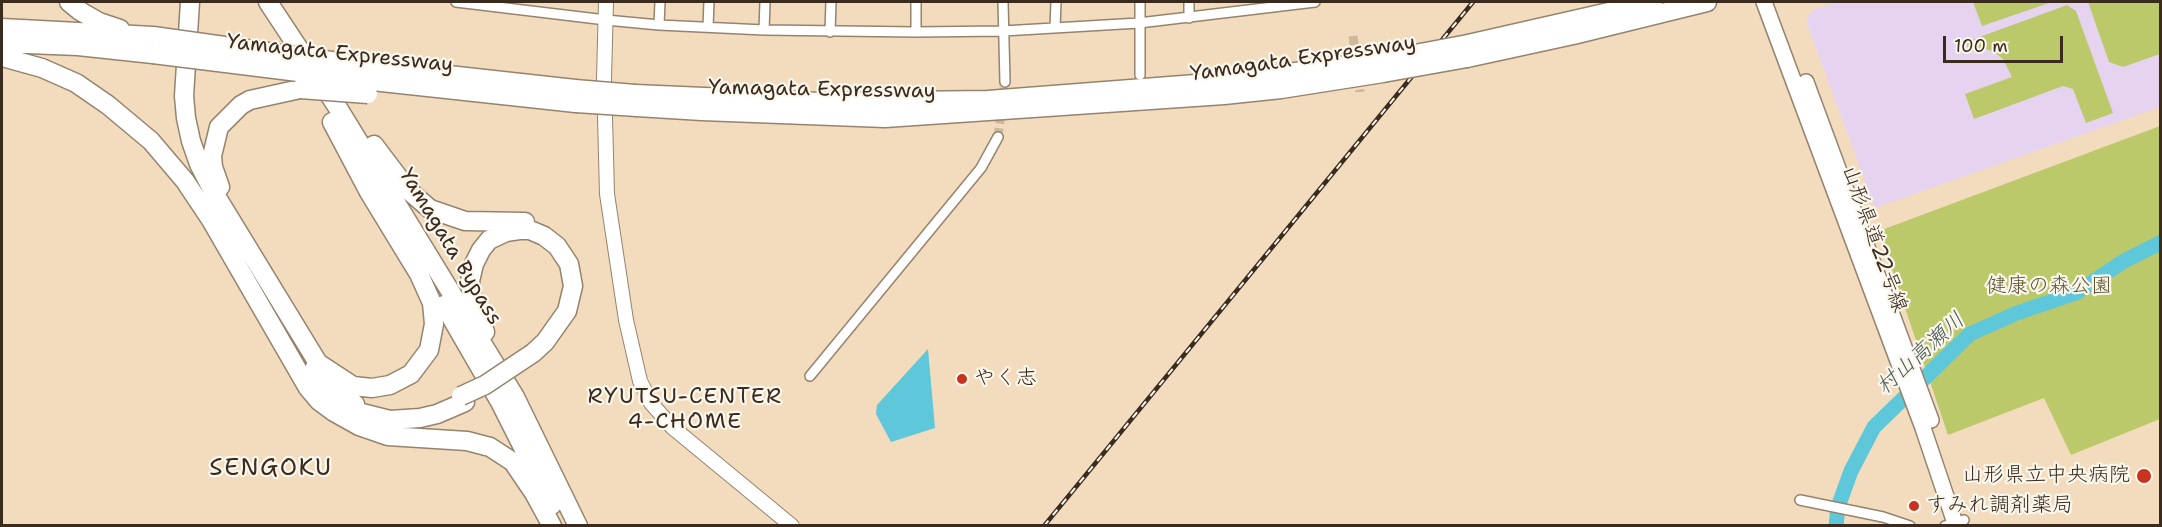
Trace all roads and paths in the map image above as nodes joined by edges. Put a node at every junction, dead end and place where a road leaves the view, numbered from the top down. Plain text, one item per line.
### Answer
1 (69, 2) edge
2 (183, 2) edge
3 (190, 2) edge
4 (255, 2) edge
5 (268, 2) edge
6 (456, 2) edge
7 (606, 2) edge
8 (660, 2) edge
9 (709, 2) edge
10 (765, 2) edge
11 (831, 2) edge
12 (916, 2) edge
13 (1003, 2) edge
14 (1056, 2) edge
15 (1140, 2) edge
16 (1189, 2) edge
17 (1315, 2) edge
18 (1653, 2) edge
19 (1707, 2) edge
20 (1764, 2) edge
21 (1775, 2) edge
22 (1290, 3) edge
23 (517, 6) edge
24 (1189, 18) junction
25 (606, 20) junction
26 (1139, 23) junction
27 (659, 25) junction
28 (708, 27) junction
29 (2, 28) edge
30 (1055, 28) junction
31 (764, 30) junction
32 (1003, 31) junction
33 (830, 32) junction
34 (916, 32) junction
35 (147, 42) junction
36 (2, 43) edge
37 (1468, 51) junction
38 (2, 57) edge
39 (1140, 75) dead end
40 (366, 80) junction
41 (1005, 82) tunnel mouth
42 (335, 115) junction
43 (998, 137) tunnel mouth
44 (211, 220) junction
45 (237, 230) junction
46 (299, 333) junction
47 (286, 351) junction
48 (535, 356) junction
49 (810, 376) dead end
50 (463, 399) junction
51 (1928, 426) junction
52 (555, 476) junction
53 (1800, 500) dead end
54 (1957, 524) edge
55 (552, 525) edge
56 (562, 525) edge
57 (578, 525) edge
58 (792, 525) edge
59 (1904, 525) edge

1 - 35 highway
2 - 44 highway
3 - 45 highway
4 - 42 highway, Yamagata Bypass
5 - 42 highway, Yamagata Bypass
6 - 23 street
7 - 25 street
8 - 27 street
9 - 28 street
10 - 31 street
11 - 33 street
12 - 34 street
13 - 32 street
14 - 30 street
15 - 26 street
16 - 24 street
17 - 22 street
18 - 37 highway, Yamagata Expressway
19 - 37 highway, Yamagata Expressway
20 - 51 main road, 山形県道22号線
21 - 51 main road, 山形県道22号線
22 - 24 street
23 - 25 street
24 - 26 street
25 - 27 street
25 - 58 street
26 - 30 street
26 - 39 street
27 - 28 street
28 - 31 street
29 - 35 highway, Yamagata Expressway
30 - 32 street
31 - 33 street
32 - 34 street
32 - 41 street
33 - 34 street
35 - 36 highway, Yamagata Expressway
35 - 40 highway, Yamagata Expressway, bridge
37 - 40 highway, Yamagata Expressway, bridge
38 - 44 highway
40 - 45 highway, bridge
42 - 46 highway
42 - 48 highway
42 - 52 highway, Yamagata Bypass
42 - 56 highway, Yamagata Bypass
43 - 49 street
44 - 47 highway
45 - 46 highway
46 - 50 highway
47 - 50 highway
47 - 55 highway
48 - 50 highway, bridge
48 - 52 highway
51 - 54 main road, 山形県道22号線
52 - 57 highway, Yamagata Bypass
53 - 59 street

